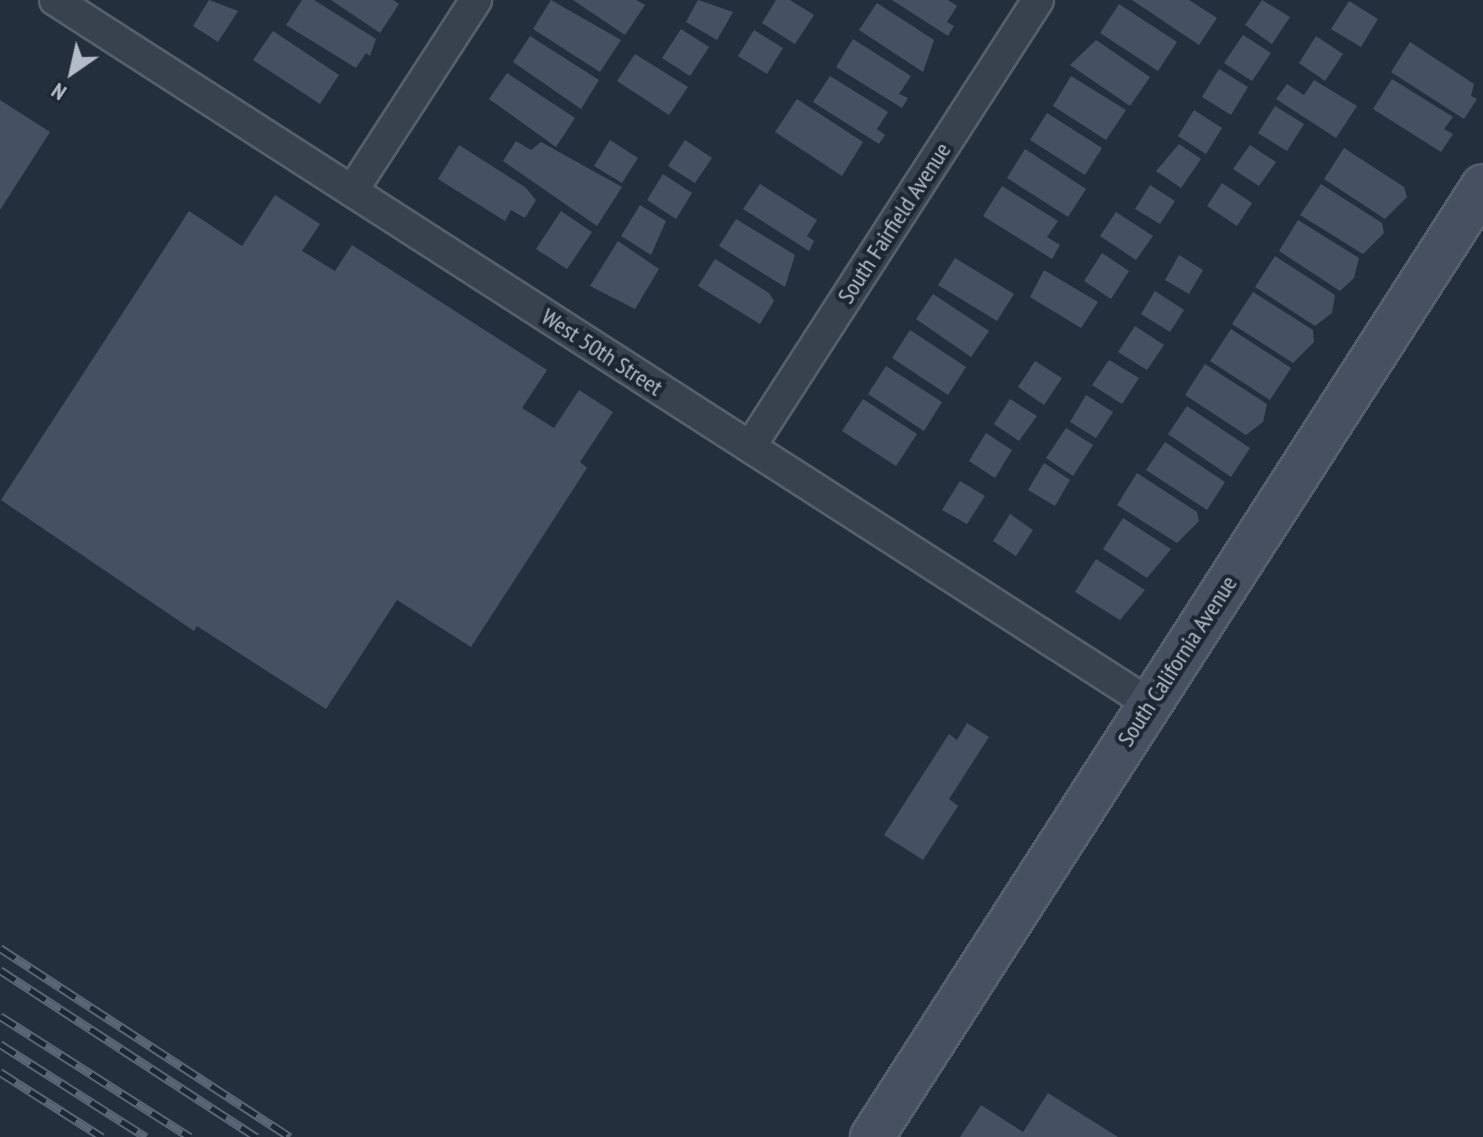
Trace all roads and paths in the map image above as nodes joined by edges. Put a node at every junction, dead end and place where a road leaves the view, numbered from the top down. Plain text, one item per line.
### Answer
1 (55, 0) edge
2 (476, 0) edge
3 (1038, 0) edge
4 (1483, 186) edge
5 (352, 191) junction
6 (750, 447) junction
7 (1150, 704) junction
8 (872, 1137) edge

1 - 5 street, West 50th Street
2 - 5 street
3 - 6 street, South Fairfield Avenue
4 - 7 street, South California Avenue
5 - 6 street, West 50th Street
6 - 7 street, West 50th Street
7 - 8 street, South California Avenue

